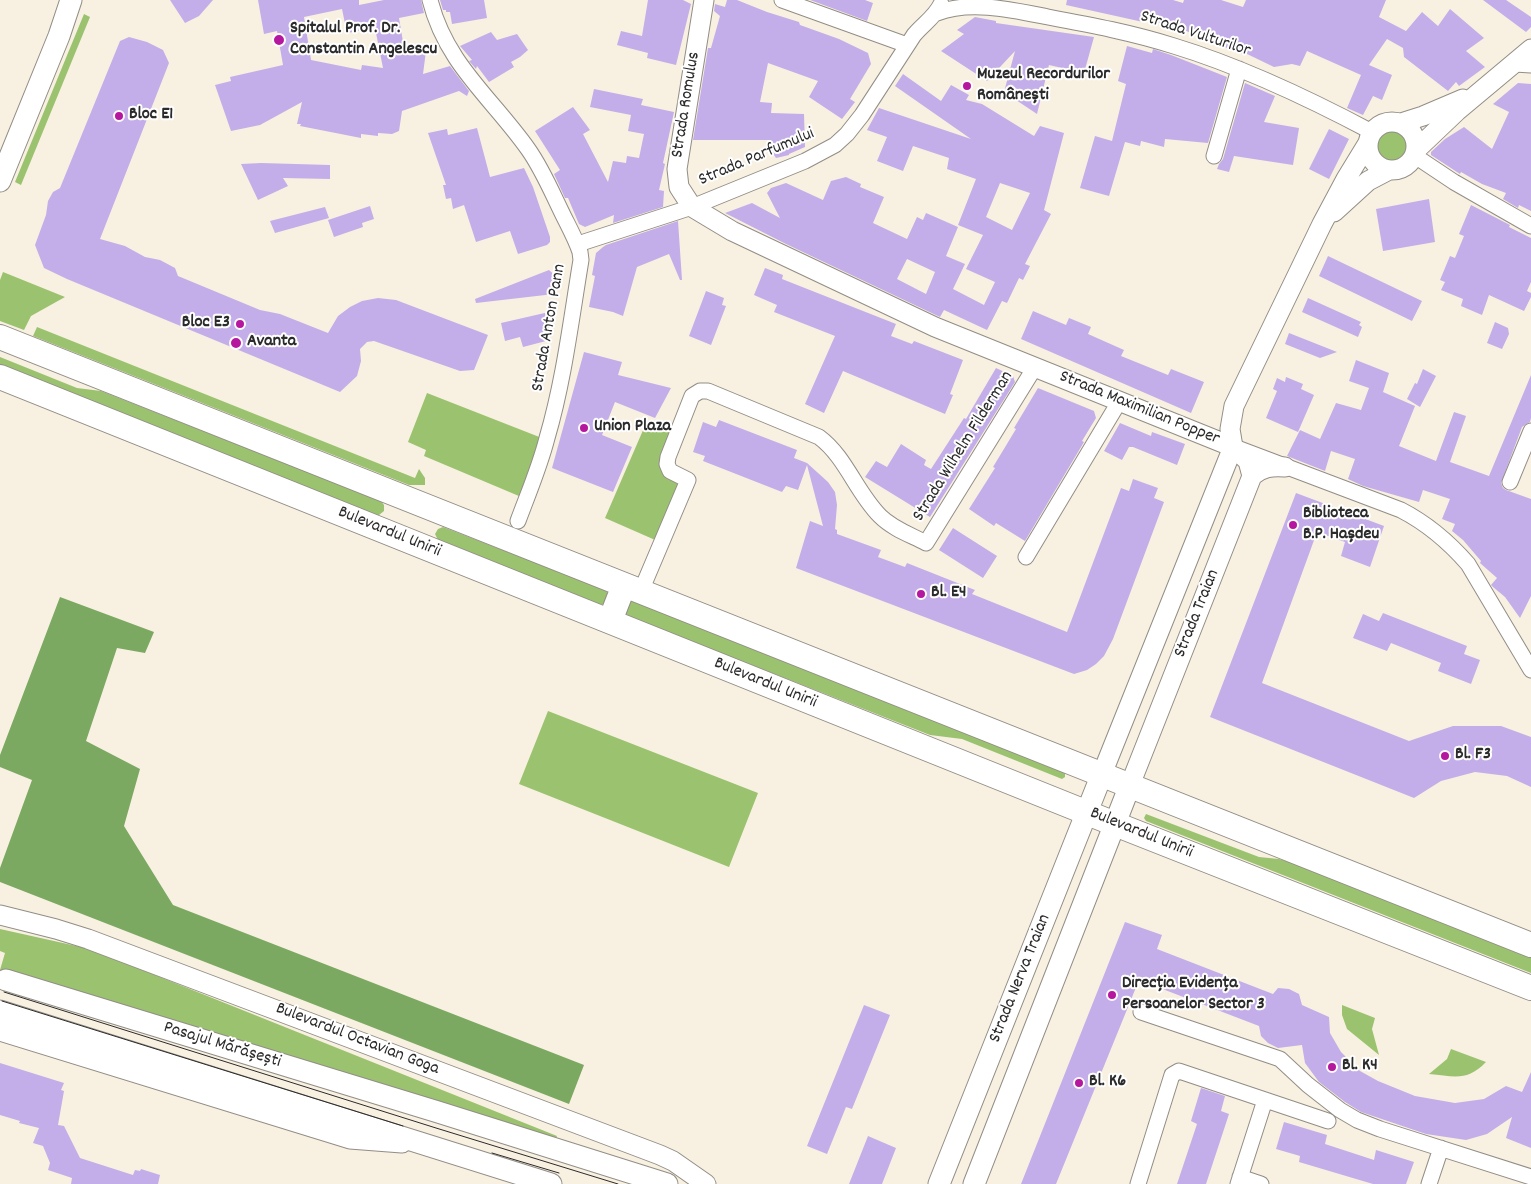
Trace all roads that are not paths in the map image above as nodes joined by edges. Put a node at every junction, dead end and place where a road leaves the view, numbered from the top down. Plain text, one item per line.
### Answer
1 (72, 0) edge
2 (430, 0) edge
3 (704, 0) edge
4 (782, 0) edge
5 (940, 7) edge
6 (907, 45) junction
7 (1531, 49) edge
8 (1523, 64) edge
9 (1240, 69) junction
10 (1478, 92) junction
11 (1401, 123) junction
12 (1370, 138) junction
13 (1416, 152) junction
14 (1214, 156) dead end
15 (1389, 170) junction
16 (0, 181) edge
17 (692, 206) junction
18 (1322, 224) junction
19 (1531, 226) edge
20 (578, 244) junction
21 (0, 337) edge
22 (1035, 368) junction
23 (0, 377) edge
24 (1119, 402) junction
25 (1232, 414) junction
26 (1531, 432) edge
27 (1203, 435) junction
28 (1233, 447) junction
29 (1284, 466) junction
30 (1252, 476) junction
31 (1510, 482) dead end
32 (425, 506) junction
33 (518, 521) dead end
34 (411, 542) junction
35 (1026, 557) dead end
36 (633, 588) junction
37 (610, 621) junction
38 (1531, 670) edge
39 (1102, 774) junction
40 (1130, 786) junction
41 (1087, 812) junction
42 (1115, 824) junction
43 (0, 915) edge
44 (1531, 945) edge
45 (6, 980) dead end
46 (1531, 988) edge
47 (0, 1011) edge
48 (1140, 1012) dead end
49 (0, 1031) edge
50 (1265, 1100) junction
51 (1328, 1121) dead end
52 (428, 1145) junction
53 (1441, 1148) junction
54 (1531, 1177) edge
55 (1239, 1181) edge
56 (551, 1184) edge
57 (667, 1184) edge
58 (706, 1184) edge
59 (940, 1184) edge
60 (974, 1184) edge
61 (1138, 1184) edge
62 (1261, 1184) edge
63 (1429, 1184) edge

1 - 16 main road
2 - 20 street, Strada Anton Pann
3 - 17 street, Strada Romulus
4 - 6 street
5 - 6 street, Strada Parfumului
5 - 9 street, Strada Vulturilor
6 - 17 street, Strada Parfumului
7 - 8 street
8 - 10 street
9 - 12 street, Strada Vulturilor
9 - 14 street
10 - 11 street
10 - 13 street
11 - 12 street
11 - 13 street
12 - 15 street
12 - 18 street, Strada Traian
13 - 15 street
13 - 19 street
15 - 18 street, Strada Traian
17 - 20 street, Strada Parfumului
17 - 22 street, Strada Maximilian Popper
18 - 25 street, Strada Traian
20 - 33 street, Strada Anton Pann
21 - 32 main road
22 - 24 street, Strada Maximilian Popper
22 - 36 street, Strada Wilhelm Filderman
23 - 34 main road, Bulevardul Unirii
24 - 27 street, Strada Maximilian Popper
24 - 35 street
25 - 27 street
25 - 28 street, Strada Traian
26 - 31 street
27 - 28 street, Strada Maximilian Popper
28 - 29 street, Strada Maximilian Popper
28 - 30 street
28 - 39 street, Strada Traian
29 - 30 street
29 - 38 street, Strada Maximilian Popper
30 - 40 street, Strada Traian
32 - 34 main road
32 - 36 main road
34 - 37 main road, Bulevardul Unirii
36 - 37 main road
36 - 39 main road
37 - 41 main road, Bulevardul Unirii
39 - 40 main road
39 - 41 main road, Strada Nerva Traian
40 - 42 main road, Strada Nerva Traian
40 - 44 main road
41 - 42 main road, Bulevardul Unirii
41 - 59 main road, Strada Nerva Traian
42 - 46 main road, Bulevardul Unirii
42 - 60 main road, Strada Nerva Traian
43 - 58 street, Bulevardul Octavian Goga
45 - 57 main road, Pasajul Mărășești
47 - 52 main road, Pasajul Mărășești
48 - 53 street
49 - 52 street
50 - 51 street
50 - 55 street
50 - 61 street
52 - 56 main road
53 - 54 street
53 - 63 street
55 - 62 street

